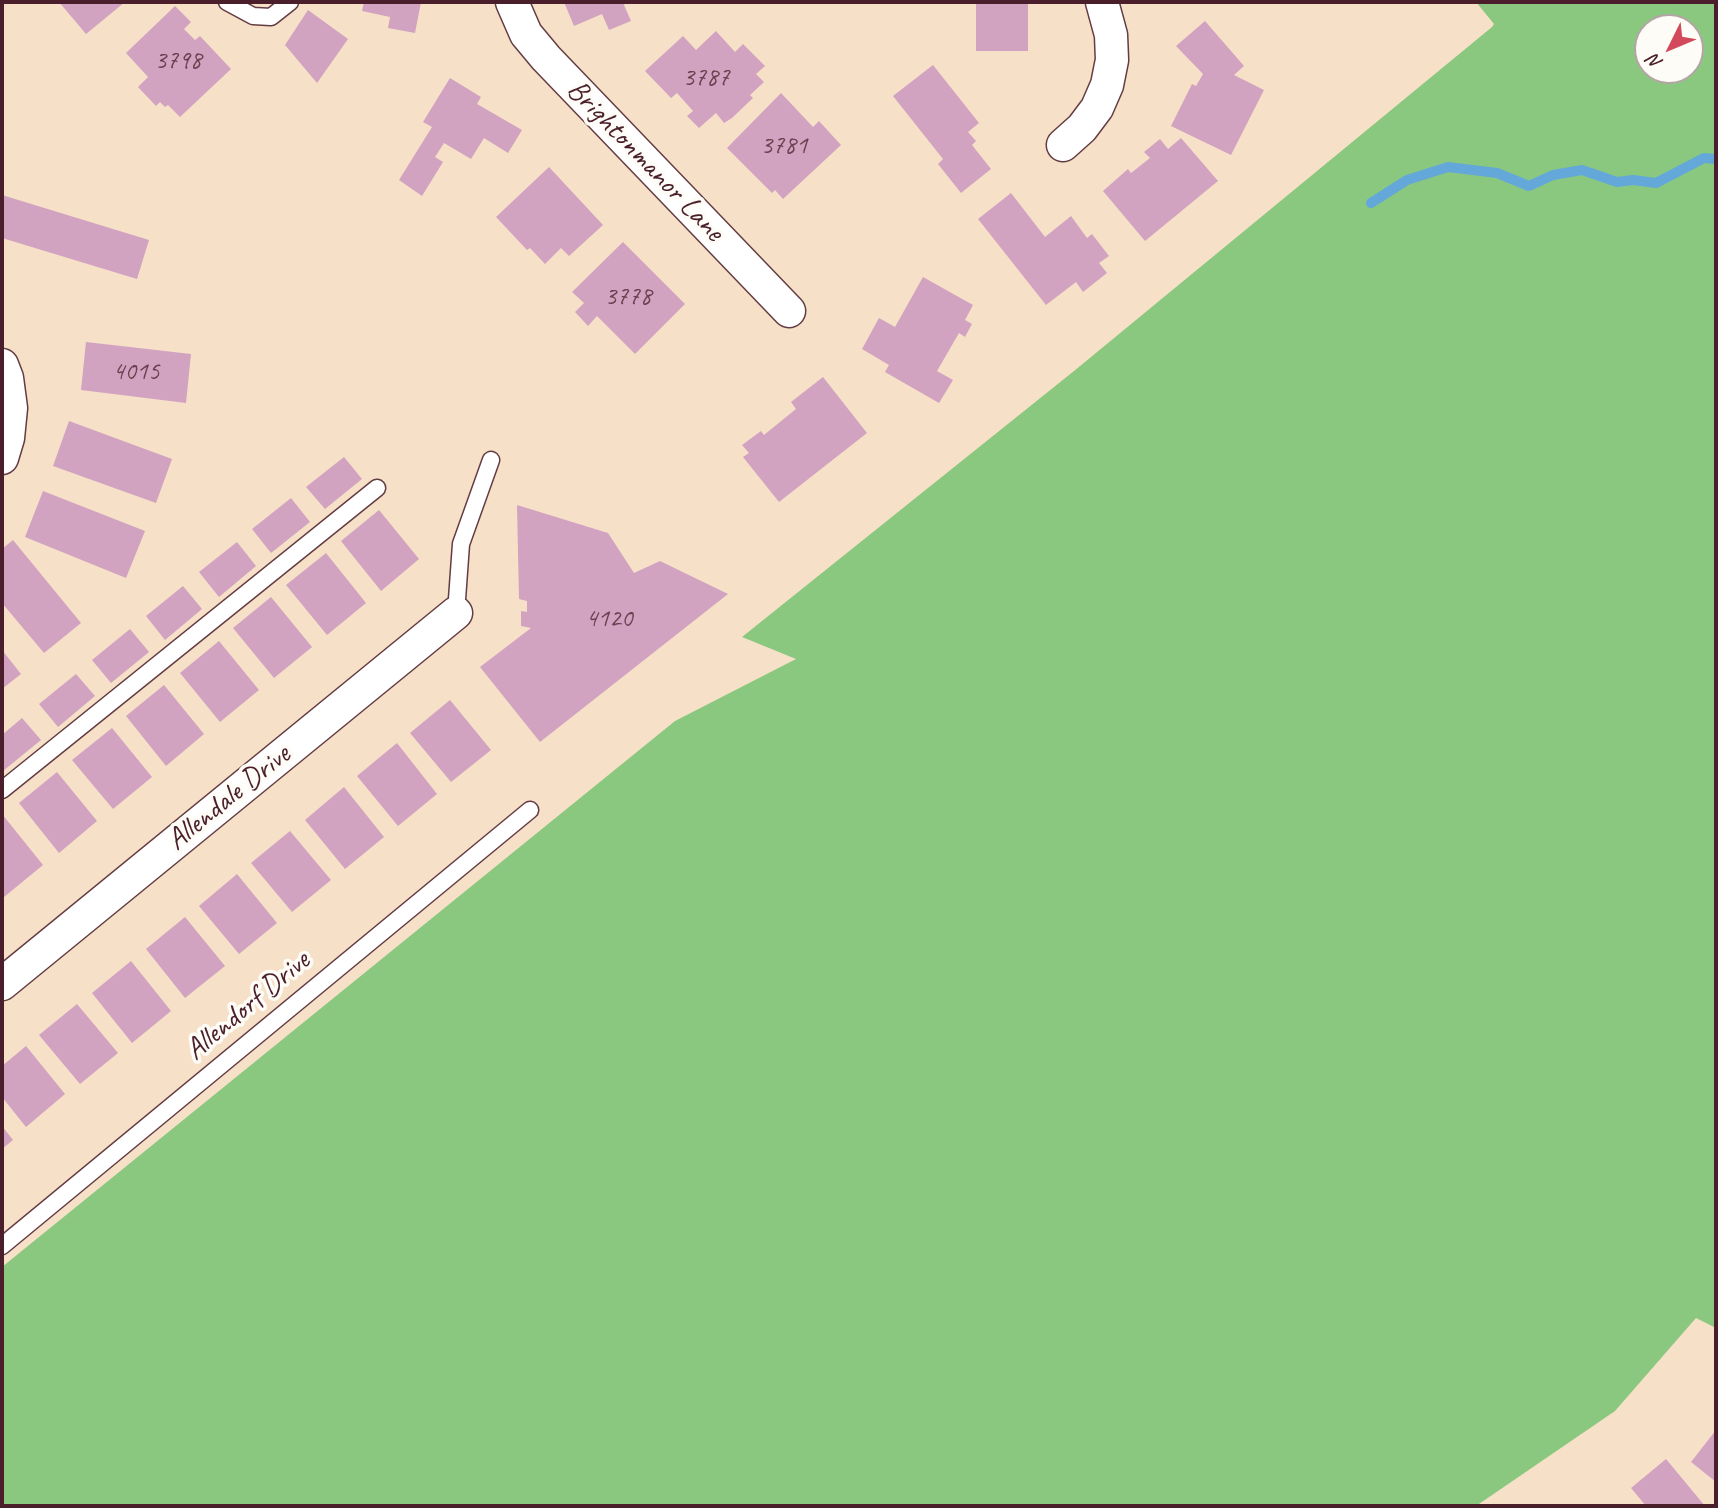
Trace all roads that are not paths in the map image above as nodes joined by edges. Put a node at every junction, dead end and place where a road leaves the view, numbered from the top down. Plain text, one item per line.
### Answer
1 (227, 2) edge
2 (290, 2) edge
3 (512, 2) edge
4 (1102, 2) edge
5 (1063, 145) dead end
6 (789, 311) dead end
7 (2, 365) edge
8 (2, 458) edge
9 (492, 460) dead end
10 (377, 488) dead end
11 (456, 613) joint
12 (5, 781) edge
13 (530, 810) dead end
14 (2, 984) edge
15 (2, 1246) edge

1 - 2 lane
3 - 6 street, Brightonmanor Lane
4 - 5 street
7 - 8 street
9 - 11 lane
10 - 12 lane
11 - 14 street, Allendale Drive
13 - 15 lane, Allendorf Drive

